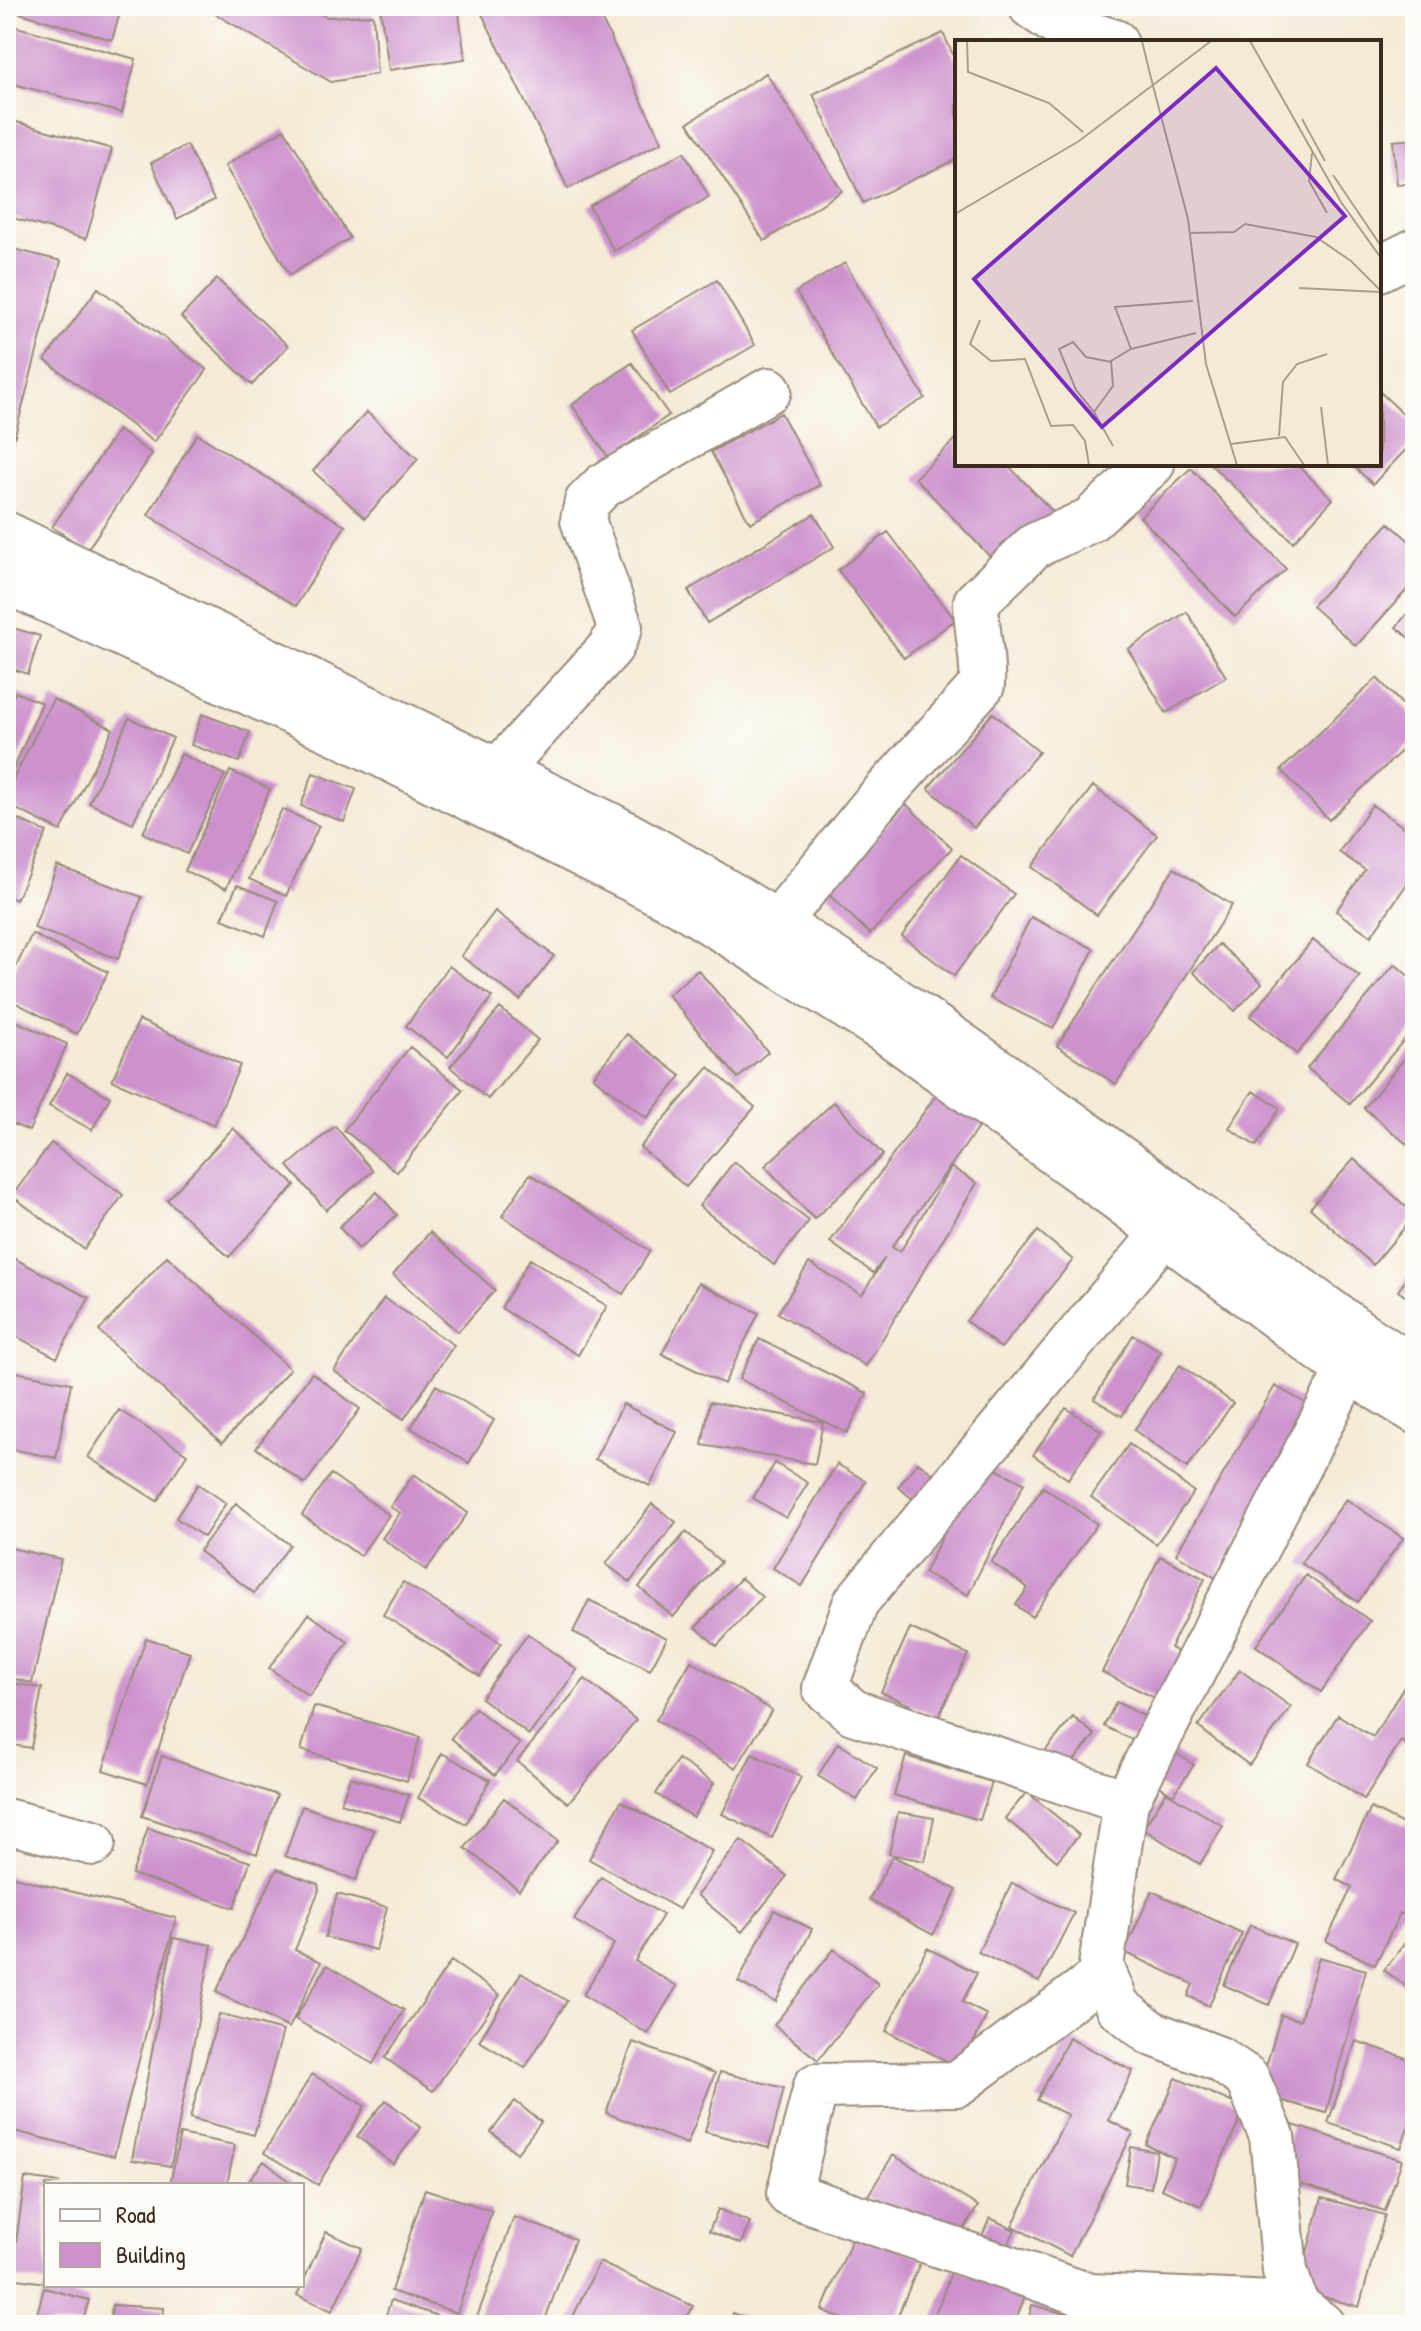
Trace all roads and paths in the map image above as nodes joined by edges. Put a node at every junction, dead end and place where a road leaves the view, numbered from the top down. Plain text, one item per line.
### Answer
1 (1031, 6) edge
2 (1109, 40) edge
3 (1415, 251) edge
4 (1381, 268) edge
5 (769, 390) dead end
6 (1150, 466) edge
7 (6, 534) edge
8 (6, 581) edge
9 (497, 772) junction
10 (778, 922) junction
11 (1163, 1234) junction
12 (1415, 1369) edge
13 (1348, 1370) junction
14 (1415, 1411) edge
15 (1126, 1802) junction
16 (6, 1821) edge
17 (93, 1843) dead end
18 (1104, 1974) junction
19 (1309, 2315) edge

1 - 2 street
3 - 4 street
5 - 9 street
6 - 10 street
7 - 9 street
8 - 11 street
9 - 10 street
10 - 12 street
11 - 13 street
11 - 15 street
13 - 14 street
13 - 15 street
15 - 18 street
16 - 17 street
18 - 19 street
18 - 19 street

